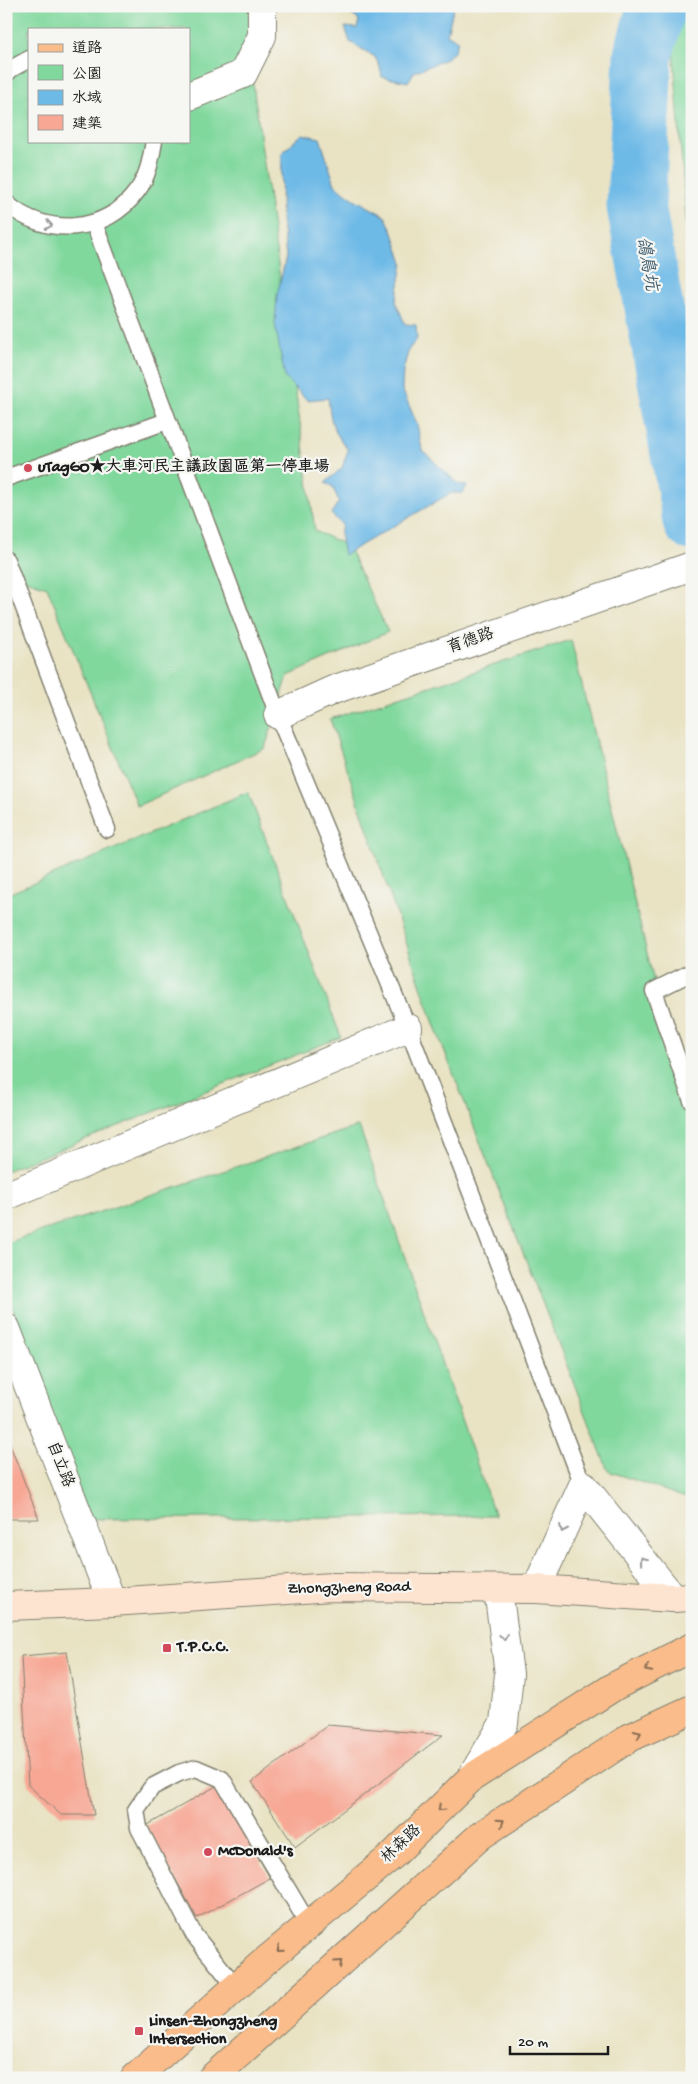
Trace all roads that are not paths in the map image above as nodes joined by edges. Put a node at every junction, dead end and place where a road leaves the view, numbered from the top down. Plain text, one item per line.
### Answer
1 (262, 6) edge
2 (28, 60) edge
3 (6, 74) edge
4 (190, 96) edge
5 (154, 142) edge
6 (6, 202) edge
7 (94, 223) junction
8 (167, 421) junction
9 (6, 478) edge
10 (6, 560) edge
11 (692, 566) edge
12 (278, 715) junction
13 (107, 829) dead end
14 (692, 972) edge
15 (408, 1028) junction
16 (692, 1101) edge
17 (6, 1196) edge
18 (6, 1328) edge
19 (583, 1485) junction
20 (498, 1589) junction
21 (536, 1589) junction
22 (683, 1598) edge
23 (112, 1602) junction
24 (6, 1606) edge
25 (692, 1647) edge
26 (692, 1709) edge
27 (471, 1778) junction
28 (309, 1925) junction
29 (236, 1987) junction
30 (136, 2078) edge
31 (212, 2078) edge

1 - 4 street
2 - 3 lane
5 - 7 lane
6 -> 7 lane
7 - 8 lane
8 - 9 lane
8 - 12 lane
10 - 13 lane
11 - 12 street, 育德路
12 - 15 lane
14 - 16 lane
15 - 17 street
15 - 19 lane
18 - 23 street, 自立路
19 -> 21 street
22 -> 19 street
20 - 21 street, Zhongzheng Road
20 - 23 street, Zhongzheng Road
20 -> 27 street
21 - 22 street, Zhongzheng Road
23 - 24 street, Zhongzheng Road
25 -> 27 main road, 林森路
31 -> 26 main road
27 -> 28 main road, 林森路
28 -> 29 main road, 林森路
28 - 29 lane
29 - 30 main road, 林森路

